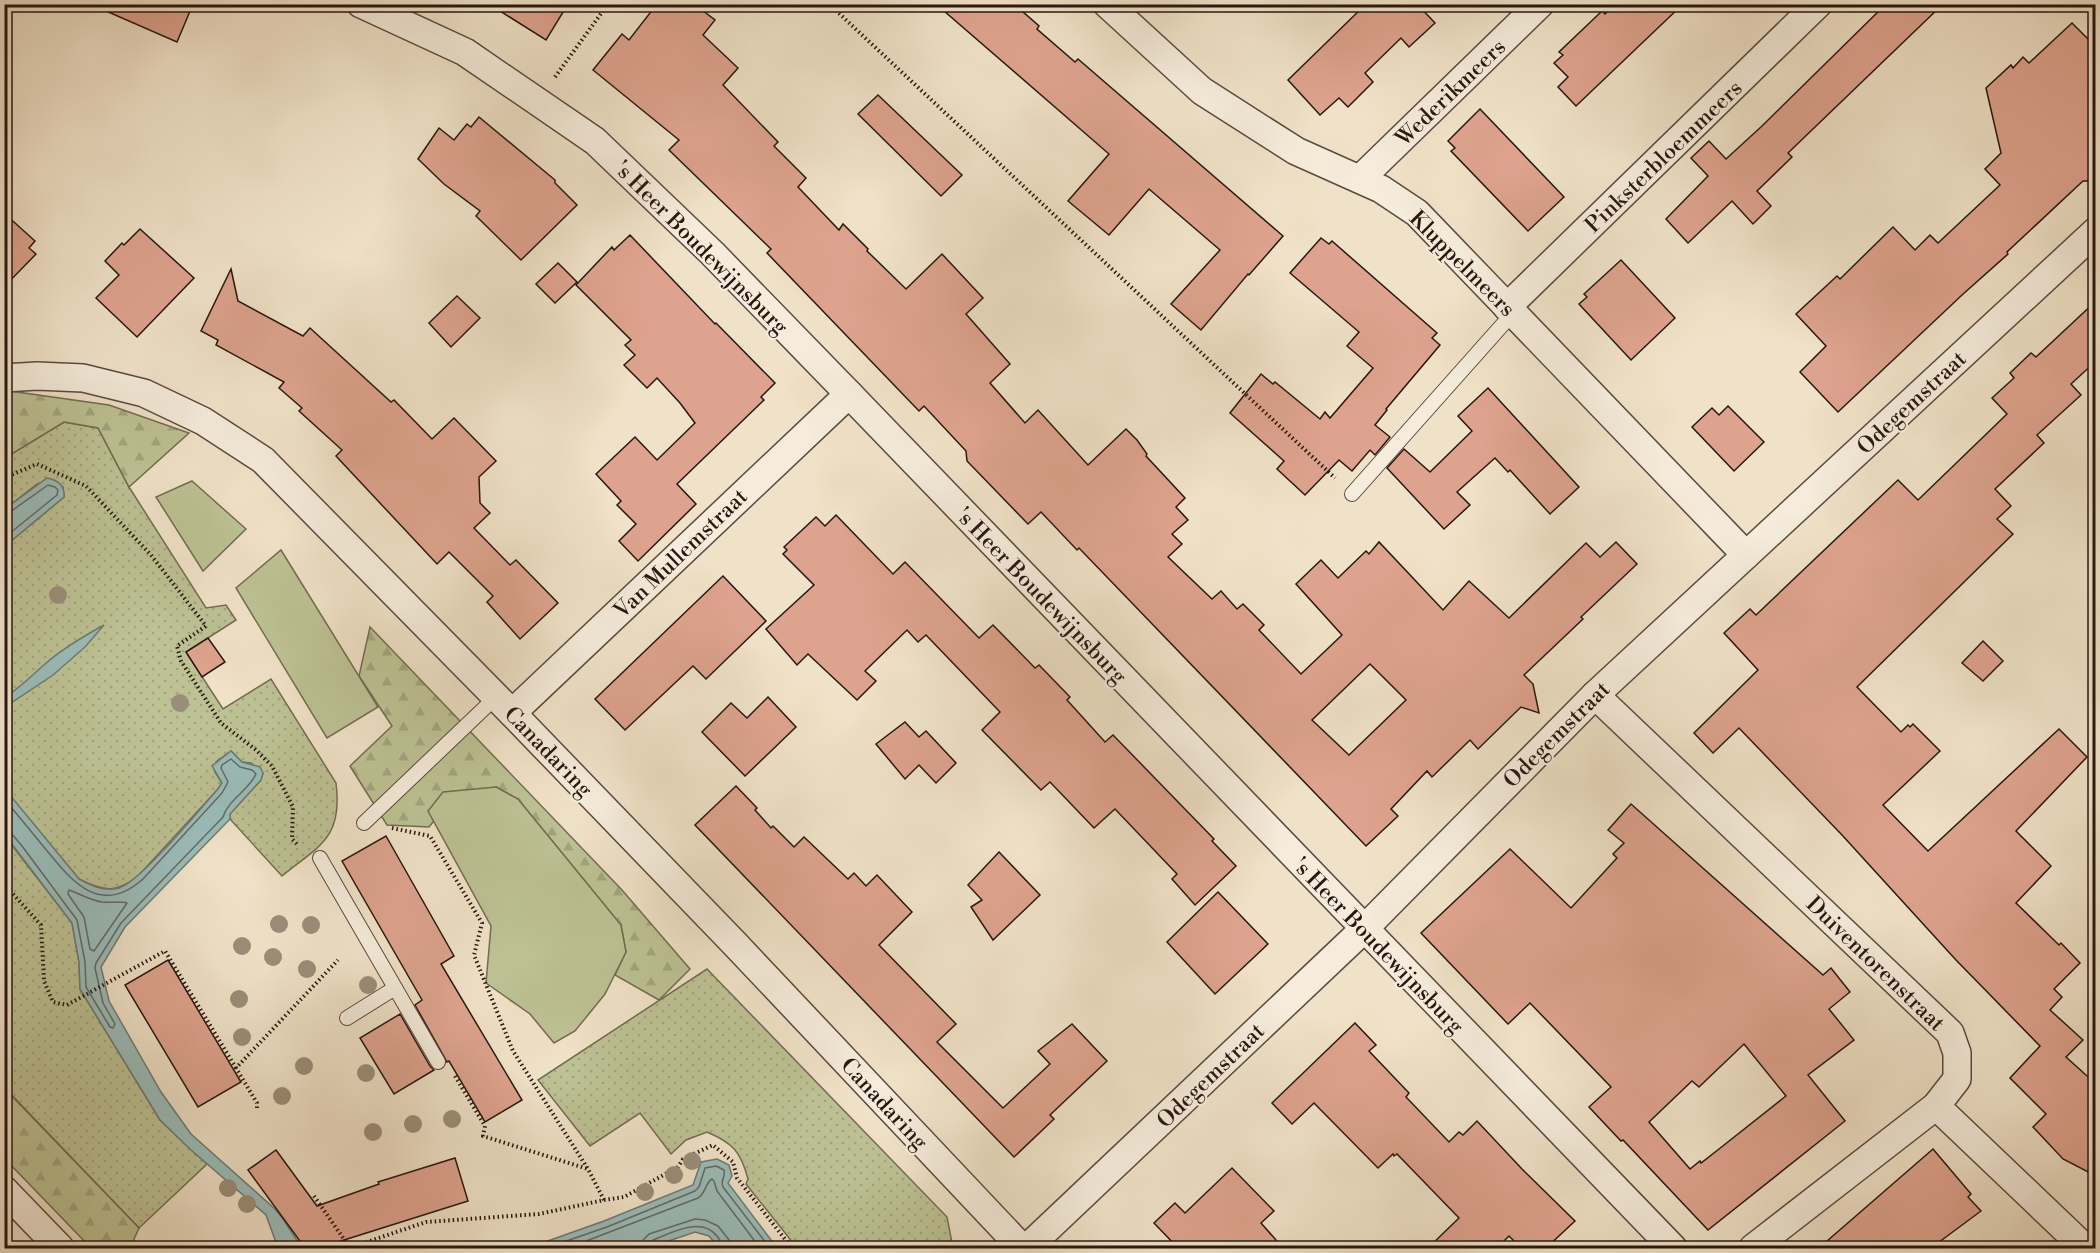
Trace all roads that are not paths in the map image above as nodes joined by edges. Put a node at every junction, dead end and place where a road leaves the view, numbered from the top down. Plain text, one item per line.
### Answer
1 (361, 4) edge
2 (1107, 4) edge
3 (1540, 4) edge
4 (1818, 4) edge
5 (1360, 179) junction
6 (2096, 231) edge
7 (1510, 310) junction
8 (4, 378) edge
9 (849, 394) junction
10 (1352, 494) road end
11 (1746, 555) junction
12 (1595, 695) junction
13 (504, 705) junction
14 (364, 823) road end
15 (320, 858) dead end
16 (1364, 929) junction
17 (395, 988) junction
18 (347, 1018) dead end
19 (438, 1062) road end
20 (1936, 1106) junction
21 (4, 1190) edge
22 (60, 1248) edge
23 (1022, 1248) edge
24 (1027, 1248) edge
25 (1673, 1248) edge
26 (1753, 1248) edge
27 (2085, 1248) edge

1 - 9 street, 's Heer Boudewijnsburg
2 - 5 street, Kluppelmeers
3 - 5 street, Wederikmeers
4 - 7 street, Pinksterbloemmeers
5 - 7 street, Kluppelmeers
6 - 11 street, Odegemstraat
7 - 10 lane
7 - 11 street, Kluppelmeers
8 - 13 street, Canadaring
9 - 13 street, Van Mullemstraat
9 - 16 street, 's Heer Boudewijnsburg
11 - 12 street, Odegemstraat
12 - 16 street, Odegemstraat
12 - 20 street, Duiventorenstraat
13 - 14 lane
13 - 23 street, Canadaring
15 - 17 lane
16 - 24 street, Odegemstraat
16 - 25 street, 's Heer Boudewijnsburg
17 - 18 lane
17 - 19 lane
20 - 26 street, Duiventorenstraat
20 - 27 street
21 - 22 street

